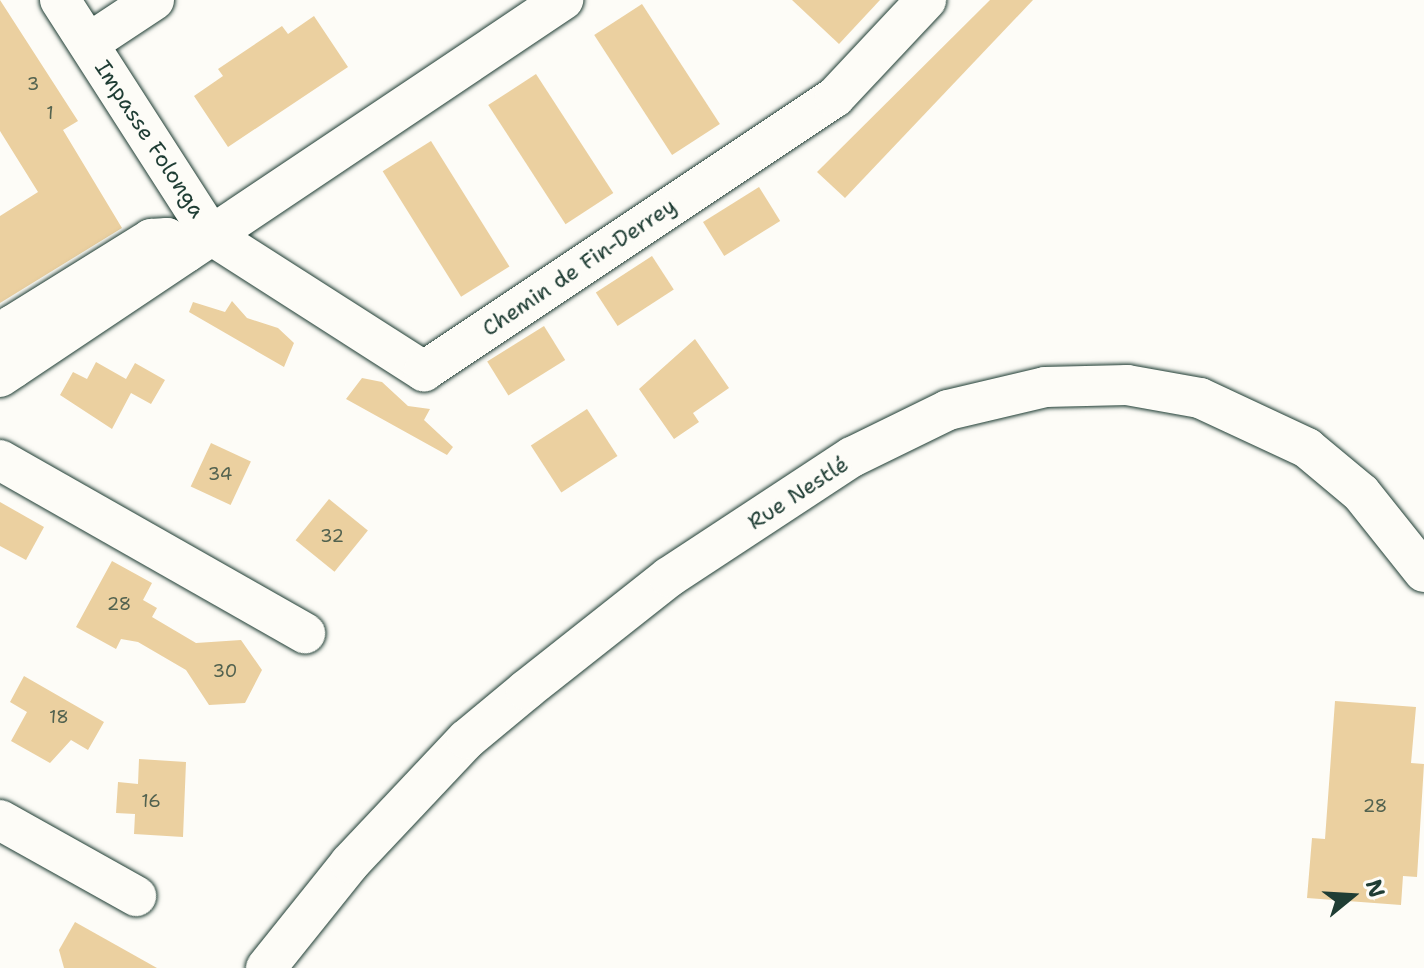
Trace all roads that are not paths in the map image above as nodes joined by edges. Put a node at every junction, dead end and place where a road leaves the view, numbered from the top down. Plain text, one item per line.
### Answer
1 (60, 0) edge
2 (154, 0) edge
3 (563, 0) edge
4 (926, 0) edge
5 (89, 43) junction
6 (198, 243) junction
7 (7, 373) edge
8 (0, 460) edge
9 (1424, 572) edge
10 (305, 633) dead end
11 (0, 820) edge
12 (136, 896) dead end
13 (266, 968) edge

1 - 5 street, Impasse Folonga
2 - 5 street, Impasse Folonga
3 - 6 street
4 - 6 street, Chemin de Fin-Derrey
5 - 6 street, Impasse Folonga
6 - 7 street
8 - 10 street
9 - 13 street, Rue Nestlé
11 - 12 street

